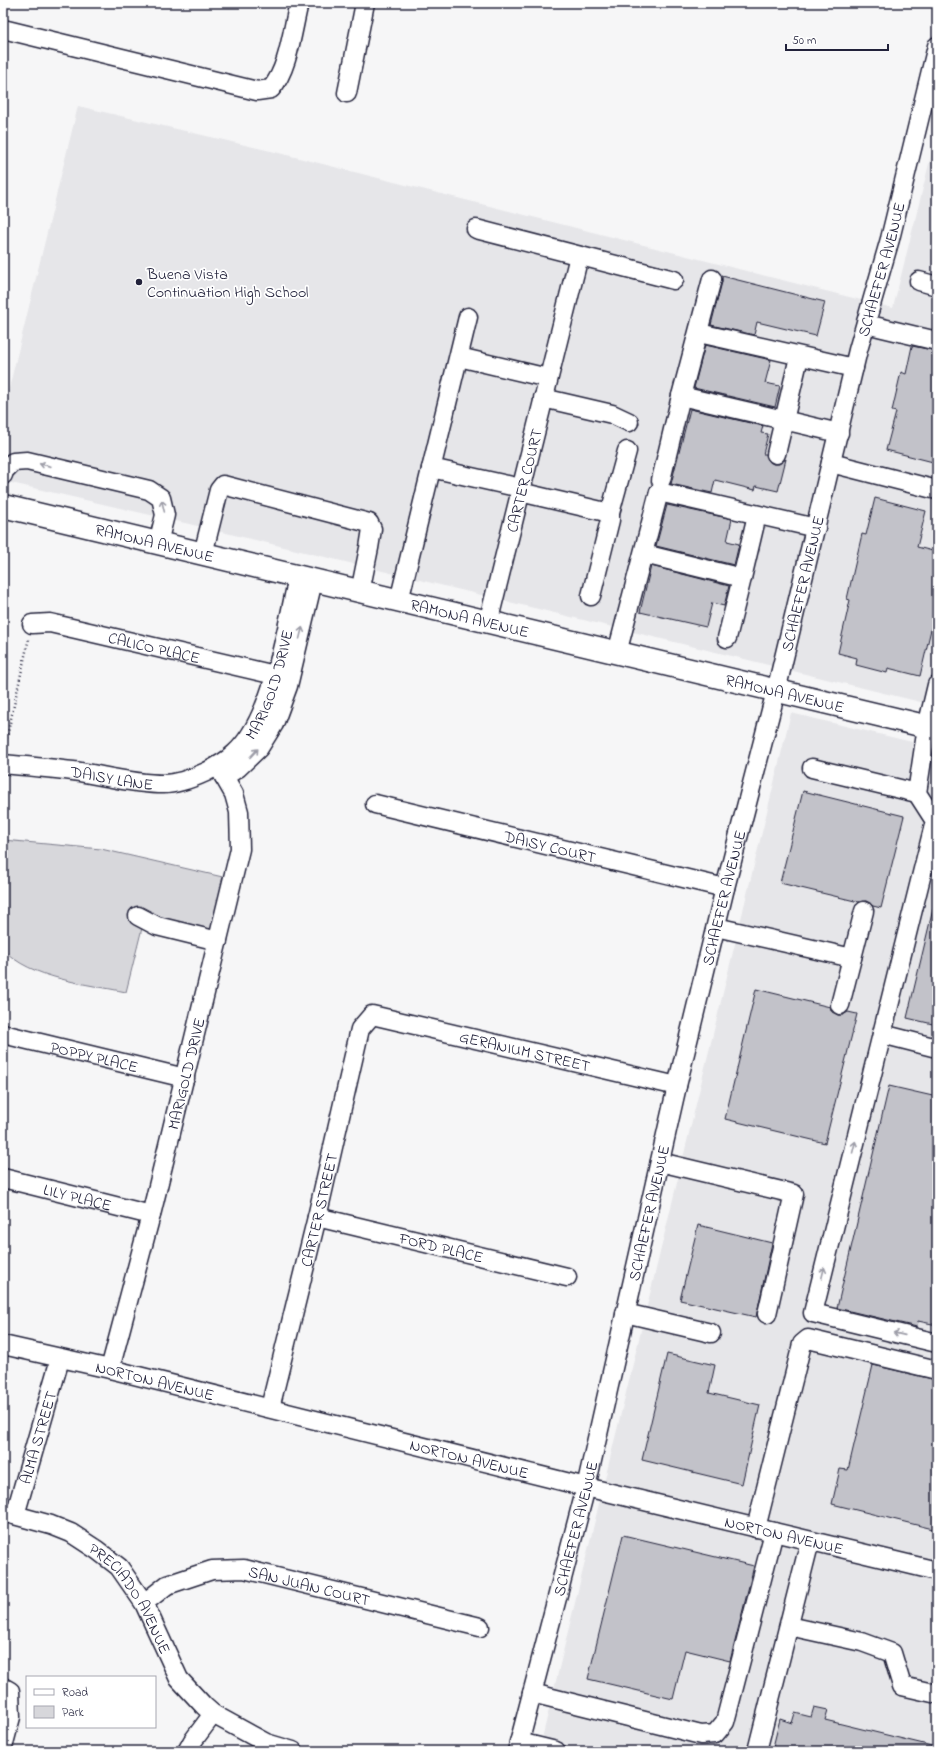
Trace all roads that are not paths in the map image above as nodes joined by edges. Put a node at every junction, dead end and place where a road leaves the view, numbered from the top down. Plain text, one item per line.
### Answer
1 (299, 3) edge
2 (365, 3) edge
3 (3, 29) edge
4 (937, 46) edge
5 (347, 93) dead end
6 (476, 229) dead end
7 (579, 256) junction
8 (712, 279) dead end
9 (674, 280) dead end
10 (918, 281) dead end
11 (937, 286) edge
12 (468, 317) dead end
13 (866, 324) junction
14 (699, 333) junction
15 (937, 341) edge
16 (459, 357) junction
17 (799, 357) junction
18 (854, 368) junction
19 (548, 378) junction
20 (681, 396) junction
21 (543, 398) junction
22 (784, 421) junction
23 (629, 422) dead end
24 (839, 433) junction
25 (627, 451) dead end
26 (776, 454) dead end
27 (831, 463) junction
28 (431, 468) junction
29 (3, 475) edge
30 (661, 480) dead end
31 (521, 490) junction
32 (937, 490) edge
33 (3, 506) edge
34 (610, 513) junction
35 (757, 515) junction
36 (816, 528) junction
37 (158, 544) junction
38 (203, 554) junction
39 (644, 554) junction
40 (742, 578) junction
41 (306, 579) junction
42 (360, 592) junction
43 (591, 596) dead end
44 (399, 601) junction
45 (488, 623) junction
46 (32, 624) road end
47 (727, 638) dead end
48 (617, 653) junction
49 (275, 674) junction
50 (937, 685) edge
51 (776, 691) junction
52 (932, 728) edge
53 (3, 764) edge
54 (812, 768) dead end
55 (221, 771) junction
56 (917, 793) junction
57 (374, 804) dead end
58 (725, 888) junction
59 (864, 911) dead end
60 (138, 916) dead end
61 (716, 927) junction
62 (218, 941) junction
63 (852, 958) junction
64 (840, 1005) dead end
65 (372, 1015) joint
66 (3, 1034) edge
67 (882, 1034) junction
68 (937, 1048) edge
69 (185, 1078) junction
70 (677, 1086) junction
71 (660, 1162) junction
72 (3, 1178) edge
73 (151, 1215) junction
74 (317, 1217) junction
75 (567, 1277) dead end
76 (625, 1313) junction
77 (767, 1314) dead end
78 (711, 1332) dead end
79 (937, 1343) edge
80 (3, 1345) edge
81 (60, 1359) junction
82 (110, 1369) junction
83 (937, 1370) edge
84 (270, 1408) junction
85 (586, 1487) junction
86 (9, 1514) edge
87 (756, 1528) junction
88 (774, 1532) junction
89 (810, 1540) junction
90 (937, 1571) edge
91 (144, 1603) junction
92 (789, 1626) junction
93 (480, 1627) dead end
94 (6, 1689) edge
95 (532, 1693) junction
96 (937, 1694) edge
97 (213, 1714) junction
98 (3, 1747) edge
99 (518, 1747) edge
100 (187, 1751) edge
101 (293, 1751) edge
102 (556, 1751) edge
103 (757, 1751) edge

1 - 3 street
2 - 5 street
4 - 13 street, SCHAEFER AVENUE
6 - 7 street
7 - 9 street
7 - 19 street, CARTER COURT
8 - 14 street
10 - 11 street
12 - 16 street
13 - 15 street
13 - 18 street, SCHAEFER AVENUE
14 - 17 street
14 - 20 street
16 - 19 street
16 - 28 street
17 - 18 street
17 - 22 street
18 - 24 street, SCHAEFER AVENUE
19 - 21 street, CARTER COURT
20 - 22 street
20 - 30 street
21 - 23 street
21 - 31 street, CARTER COURT
22 - 24 street
22 - 26 street
24 - 27 street, SCHAEFER AVENUE
25 - 34 street
27 - 32 street
27 - 36 street, SCHAEFER AVENUE
28 - 31 street
28 - 44 street
37 -> 29 street
31 - 34 street
31 - 45 street, CARTER COURT
33 - 37 main road, RAMONA AVENUE
34 - 43 street
35 - 36 street
35 - 39 street
35 - 40 street
36 - 51 street, SCHAEFER AVENUE
37 - 38 main road, RAMONA AVENUE
38 - 41 main road, RAMONA AVENUE
38 - 42 street
39 - 40 street
39 - 48 street
40 - 47 street
41 - 42 main road, RAMONA AVENUE
41 - 49 street, MARIGOLD DRIVE
55 -> 41 street, MARIGOLD DRIVE
42 - 44 main road, RAMONA AVENUE
44 - 45 main road, RAMONA AVENUE
45 - 48 main road, RAMONA AVENUE
46 - 49 street, CALICO PLACE
48 - 51 main road, RAMONA AVENUE
49 - 55 street, MARIGOLD DRIVE
50 - 52 street
51 - 52 main road, RAMONA AVENUE
51 - 58 street, SCHAEFER AVENUE
52 - 56 street
53 - 55 street, DAISY LANE
54 - 56 street
55 - 62 street, MARIGOLD DRIVE
56 - 67 street
57 - 58 street, DAISY COURT
58 - 61 street, SCHAEFER AVENUE
59 - 63 street
60 - 62 street
61 - 63 street
61 - 70 street, SCHAEFER AVENUE
62 - 69 street, MARIGOLD DRIVE
63 - 64 street
65 - 70 street, GERANIUM STREET
65 - 74 street, CARTER STREET
66 - 69 street, POPPY PLACE
67 - 68 street
79 -> 67 street
69 - 73 street, MARIGOLD DRIVE
70 - 71 street, SCHAEFER AVENUE
71 - 76 street, SCHAEFER AVENUE
71 - 77 street
72 - 73 street, LILY PLACE
73 - 82 street, MARIGOLD DRIVE
74 - 75 street, FORD PLACE
74 - 84 street, CARTER STREET
76 - 78 street
76 - 85 street, SCHAEFER AVENUE
80 - 81 street, NORTON AVENUE
81 - 82 street, NORTON AVENUE
81 - 86 street, ALMA STREET
82 - 84 street, NORTON AVENUE
83 - 87 street
84 - 85 street, NORTON AVENUE
85 - 87 street, NORTON AVENUE
85 - 95 street, SCHAEFER AVENUE
86 - 91 street, PRECIADO AVENUE
87 - 88 street, NORTON AVENUE
88 - 89 street, NORTON AVENUE
88 - 95 street
89 - 90 street, NORTON AVENUE
89 - 92 street
91 - 93 street, SAN JUAN COURT
91 - 97 street, PRECIADO AVENUE
92 - 96 street
92 - 103 street
94 - 98 street
95 - 99 street, SCHAEFER AVENUE
97 - 100 street
97 - 101 street, PRECIADO AVENUE
99 - 102 street

